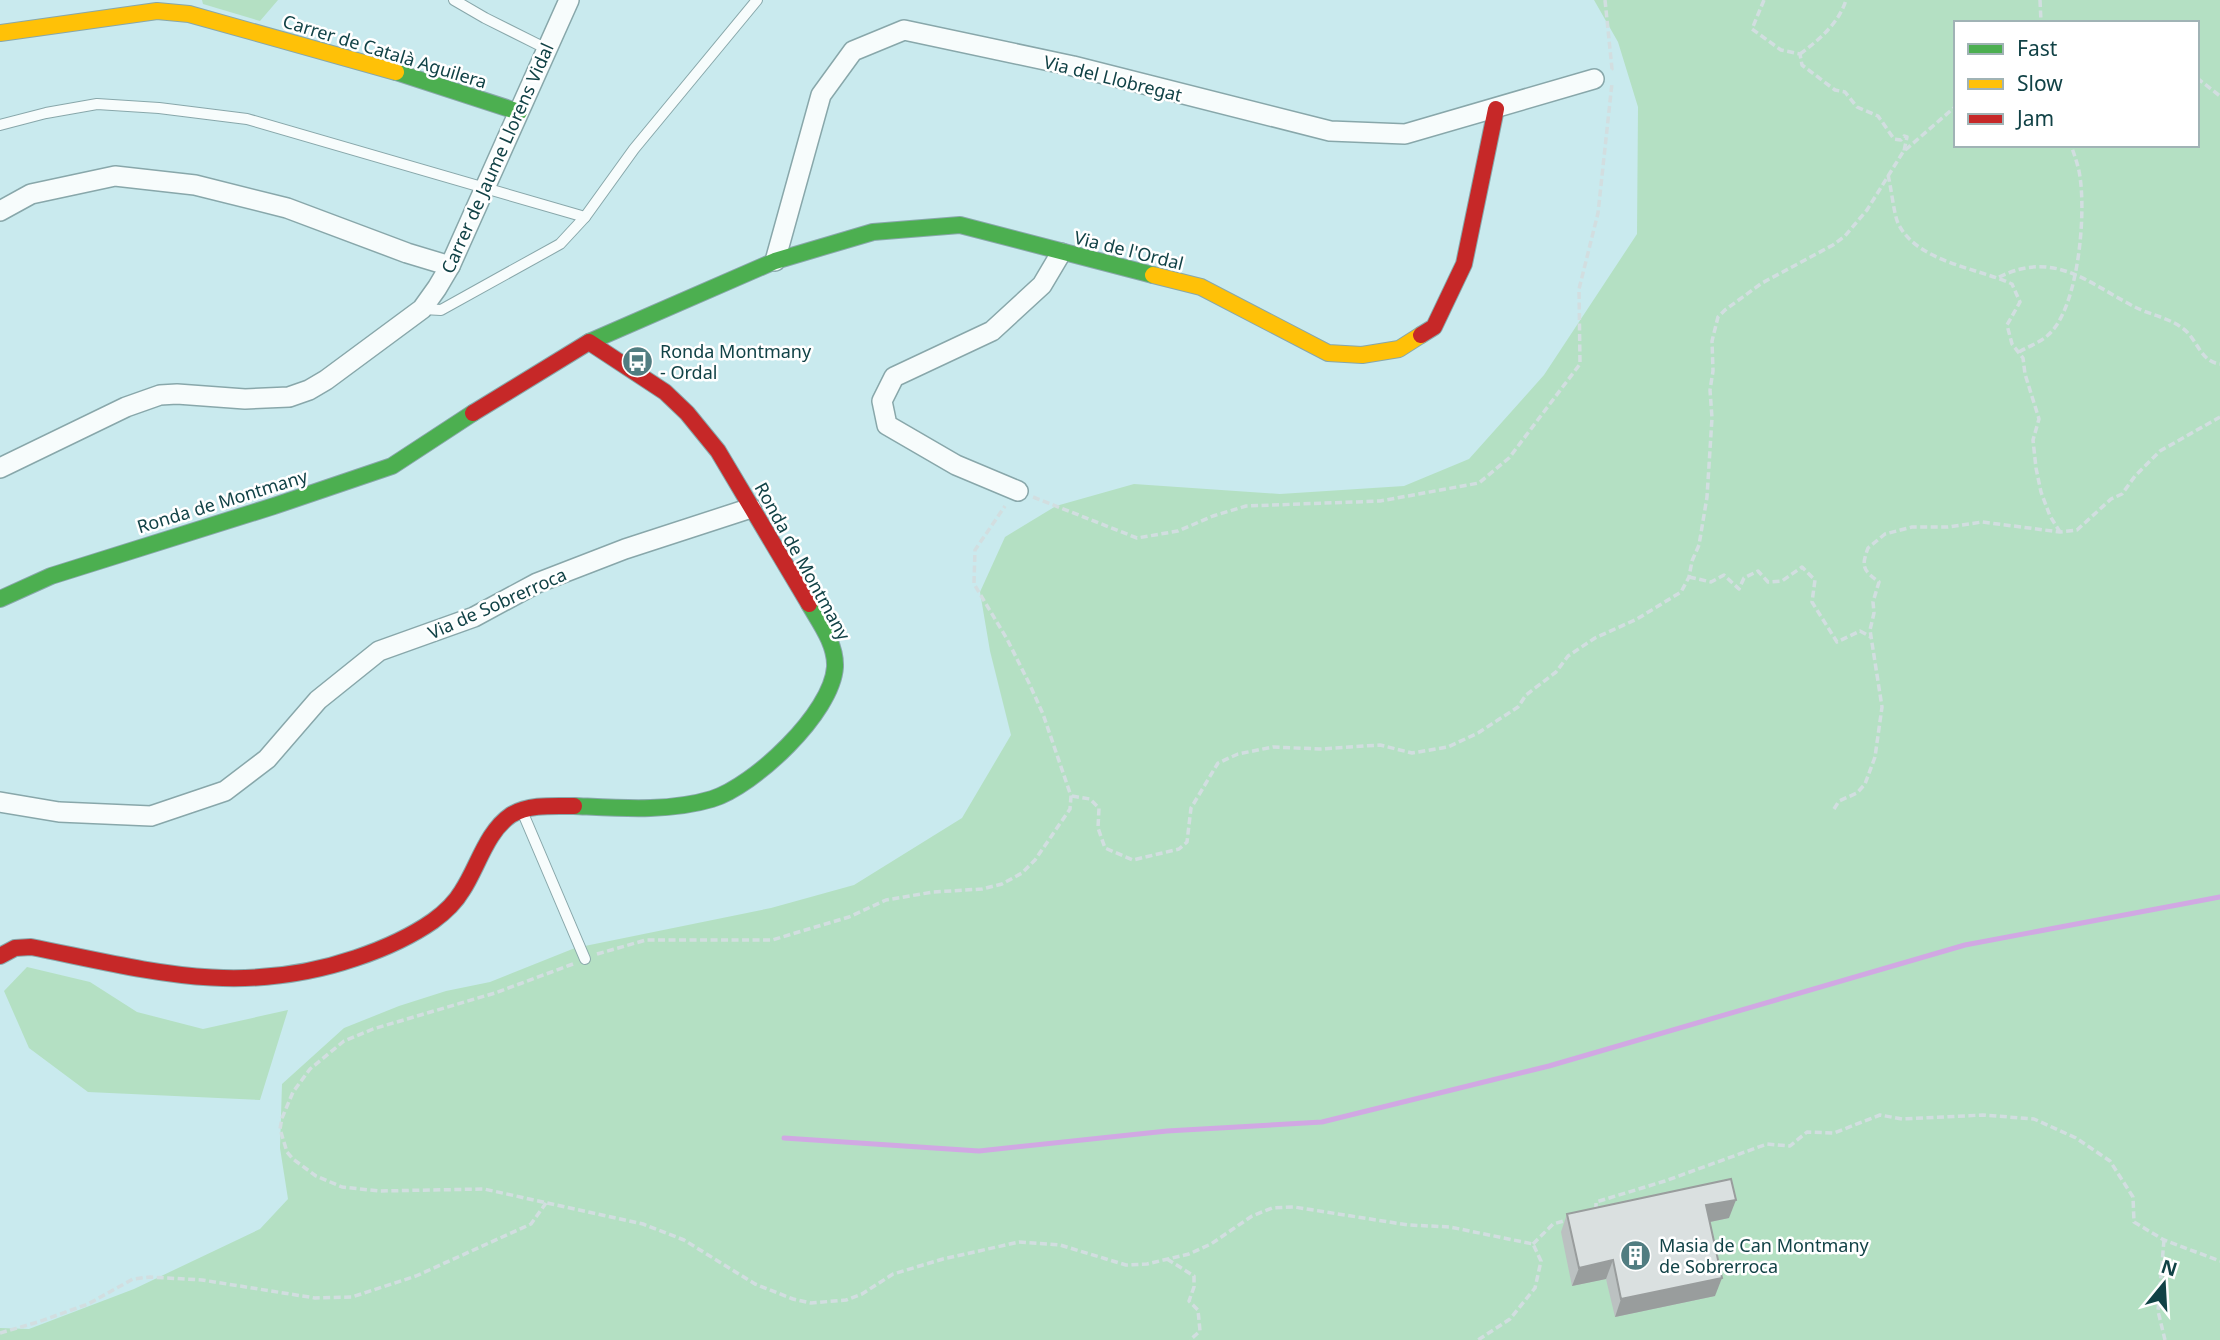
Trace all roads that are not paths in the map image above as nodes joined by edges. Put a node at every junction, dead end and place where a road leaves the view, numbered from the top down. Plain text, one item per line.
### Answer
1 (454, 0) edge
2 (568, 0) edge
3 (757, 0) edge
4 (163, 6) edge
5 (0, 33) edge
6 (547, 48) junction
7 (1594, 79) road end
8 (1496, 109) junction
9 (519, 112) junction
10 (0, 125) edge
11 (484, 189) junction
12 (0, 211) edge
13 (585, 217) junction
14 (1060, 253) junction
15 (775, 261) junction
16 (450, 266) junction
17 (422, 309) junction
18 (589, 342) junction
19 (0, 468) edge
20 (1018, 491) road end
21 (751, 508) junction
22 (0, 599) edge
23 (0, 802) edge
24 (522, 810) junction
25 (0, 956) edge
26 (585, 959) road end

1 - 6 lane
2 - 6 street, Carrer de Jaume Llorens Vidal
3 - 13 lane
4 - 5 street, Carrer de Català Aguilera
4 - 9 street, Carrer de Català Aguilera
6 - 9 street, Carrer de Jaume Llorens Vidal
7 - 8 street, Via del Llobregat
8 - 14 street, Via de l'Ordal
8 - 15 street, Via del Llobregat
9 - 11 street, Carrer de Jaume Llorens Vidal
10 - 11 lane
11 - 13 lane
11 - 16 street, Carrer de Jaume Llorens Vidal
12 - 16 street
13 - 17 lane
14 - 15 street, Via de l'Ordal
14 - 20 street
15 - 18 street, Via de l'Ordal
16 - 17 street, Carrer de Jaume Llorens Vidal
17 - 19 street, Carrer de Jaume Llorens Vidal
18 - 21 street, Ronda de Montmany
18 - 22 street, Ronda de Montmany
21 - 23 street, Via de Sobrerroca
21 - 24 street, Ronda de Montmany
24 - 25 street
24 - 26 lane

